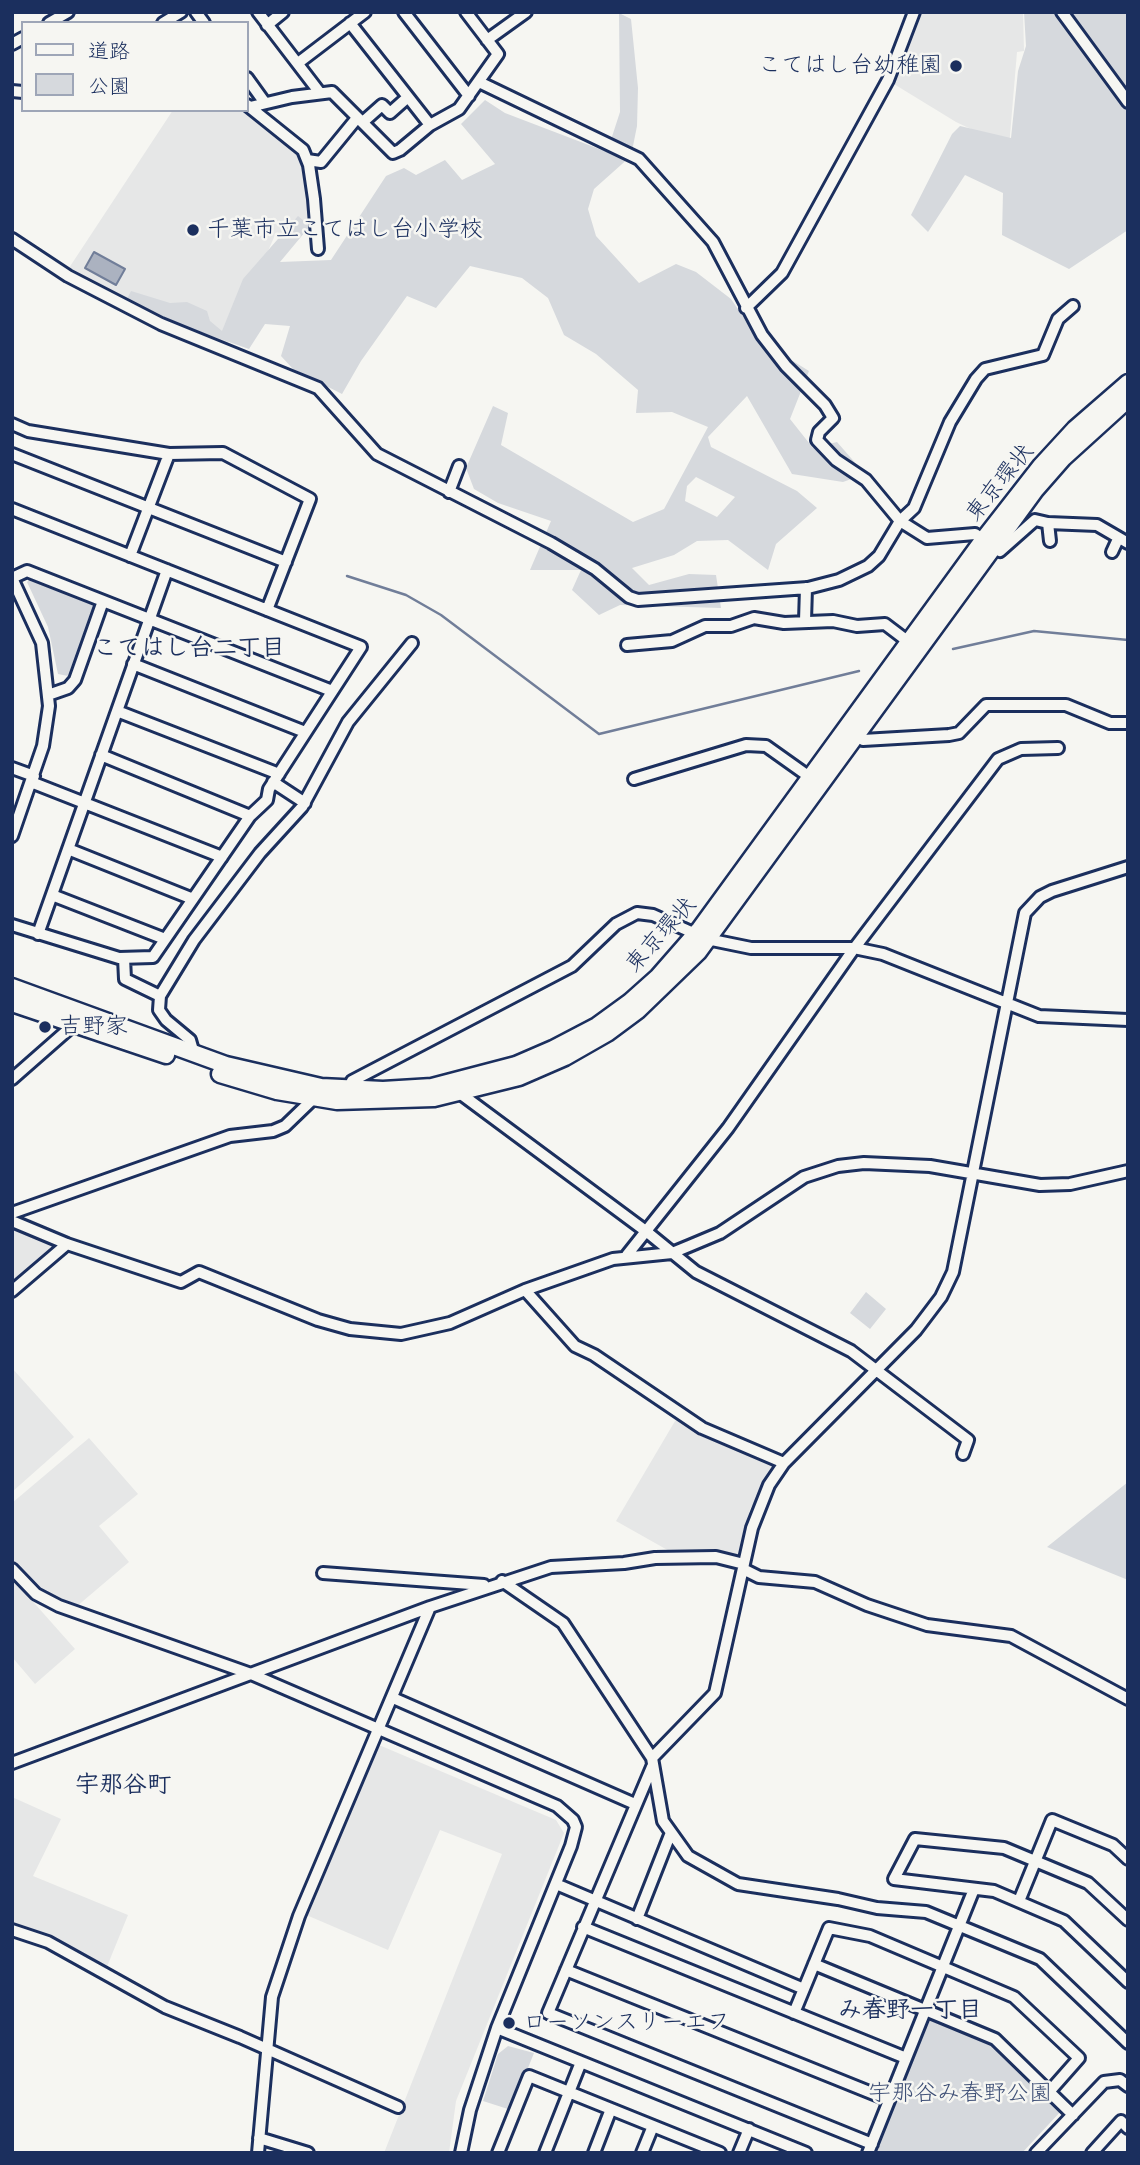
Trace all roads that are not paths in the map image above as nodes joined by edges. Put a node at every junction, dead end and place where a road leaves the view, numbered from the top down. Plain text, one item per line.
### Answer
1 (68, 12) edge
2 (257, 12) edge
3 (283, 12) edge
4 (365, 12) edge
5 (404, 12) edge
6 (466, 12) edge
7 (526, 12) edge
8 (914, 12) edge
9 (1062, 12) edge
10 (51, 20) edge
11 (350, 23) junction
12 (267, 24) junction
13 (488, 40) junction
14 (298, 63) junction
15 (248, 79) edge
16 (479, 82) junction
17 (320, 93) junction
18 (469, 96) junction
19 (408, 97) junction
20 (1128, 102) edge
21 (265, 103) junction
22 (248, 106) edge
23 (360, 120) junction
24 (430, 125) junction
25 (307, 160) junction
26 (12, 239) edge
27 (318, 249) dead end
28 (1073, 306) dead end
29 (746, 308) junction
30 (1128, 383) edge
31 (1128, 399) edge
32 (12, 424) edge
33 (12, 454) edge
34 (169, 454) junction
35 (459, 466) dead end
36 (449, 492) junction
37 (148, 508) junction
38 (16, 511) edge
39 (900, 521) junction
40 (1048, 523) junction
41 (1050, 541) dead end
42 (1123, 541) edge
43 (989, 542) junction
44 (1112, 552) dead end
45 (130, 556) junction
46 (286, 562) junction
47 (167, 570) junction
48 (12, 578) edge
49 (806, 588) junction
50 (103, 601) junction
51 (267, 610) junction
52 (149, 618) junction
53 (805, 621) junction
54 (412, 643) dead end
55 (910, 643) junction
56 (626, 645) dead end
57 (133, 664) junction
58 (332, 691) junction
59 (48, 695) junction
60 (117, 710) junction
61 (1128, 723) edge
62 (305, 732) junction
63 (851, 732) junction
64 (1058, 748) dead end
65 (101, 755) junction
66 (12, 768) edge
67 (276, 778) junction
68 (811, 778) junction
69 (33, 779) junction
70 (635, 779) dead end
71 (85, 803) junction
72 (305, 803) junction
73 (250, 816) junction
74 (12, 836) edge
75 (68, 849) junction
76 (222, 857) junction
77 (1128, 867) edge
78 (52, 895) junction
79 (193, 899) junction
80 (12, 925) edge
81 (38, 934) junction
82 (701, 937) junction
83 (165, 939) junction
84 (854, 948) junction
85 (124, 958) junction
86 (12, 987) edge
87 (160, 996) junction
88 (12, 1003) edge
89 (1008, 1006) junction
90 (81, 1019) junction
91 (1128, 1020) edge
92 (194, 1054) junction
93 (12, 1079) edge
94 (348, 1090) junction
95 (461, 1094) junction
96 (314, 1098) junction
97 (1128, 1171) edge
98 (975, 1173) junction
99 (12, 1213) edge
100 (12, 1221) edge
101 (647, 1231) junction
102 (67, 1244) junction
103 (672, 1253) junction
104 (627, 1255) junction
105 (525, 1290) junction
106 (12, 1291) edge
107 (873, 1371) junction
108 (963, 1454) dead end
109 (784, 1463) junction
110 (744, 1567) junction
111 (12, 1569) edge
112 (323, 1573) dead end
113 (496, 1583) junction
114 (430, 1607) junction
115 (251, 1674) junction
116 (393, 1698) junction
117 (1128, 1699) edge
118 (378, 1730) junction
119 (652, 1762) junction
120 (12, 1763) edge
121 (635, 1804) junction
122 (670, 1835) junction
123 (1128, 1859) edge
124 (1035, 1860) junction
125 (556, 1884) junction
126 (975, 1889) junction
127 (594, 1900) junction
128 (1019, 1901) junction
129 (637, 1919) junction
130 (1128, 1920) edge
131 (960, 1926) junction
132 (583, 1927) junction
133 (12, 1930) edge
134 (814, 1964) junction
135 (943, 1967) junction
136 (566, 1970) junction
137 (1128, 1982) edge
138 (804, 1989) junction
139 (925, 2011) junction
140 (794, 2013) junction
141 (497, 2028) junction
142 (1128, 2043) edge
143 (267, 2049) junction
144 (906, 2058) junction
145 (581, 2062) junction
146 (1128, 2086) edge
147 (570, 2092) junction
148 (1049, 2092) junction
149 (889, 2101) junction
150 (398, 2107) dead end
151 (611, 2109) junction
152 (1073, 2115) junction
153 (653, 2126) junction
154 (1128, 2128) edge
155 (749, 2129) junction
156 (259, 2138) junction
157 (692, 2148) edge
158 (870, 2148) edge
159 (258, 2153) edge
160 (308, 2153) edge
161 (461, 2153) edge
162 (498, 2153) edge
163 (545, 2153) edge
164 (594, 2153) edge
165 (642, 2153) edge
166 (720, 2153) edge
167 (739, 2153) edge
168 (806, 2153) edge
169 (1036, 2153) edge
170 (1092, 2153) edge

1 - 10 street
2 - 12 street
3 - 12 street
4 - 11 street
5 - 18 street
6 - 13 street
7 - 13 street
8 - 29 street
9 - 20 street
11 - 14 street
11 - 19 street
12 - 14 street
13 - 16 street
14 - 17 street
15 - 21 street
16 - 18 street
16 - 29 street
17 - 21 street
17 - 23 street
18 - 24 street
19 - 23 street
19 - 24 street
21 - 22 street
22 - 25 street
23 - 24 street
23 - 25 street
25 - 27 street
26 - 36 street
28 - 39 street
29 - 39 street
30 - 43 highway, 東京環状
31 - 43 highway, 東京環状
32 - 34 street
33 - 37 street
34 - 37 street
34 - 46 street
35 - 36 street
36 - 49 street
37 - 45 street
37 - 46 street
38 - 45 street
39 - 43 street
39 - 49 street
40 - 41 street
40 - 42 street
40 - 43 street
42 - 44 street
43 - 55 highway, 東京環状
43 - 63 highway, 東京環状
45 - 47 street
46 - 51 street
47 - 51 street
47 - 52 street
48 - 50 street
48 - 59 street
49 - 53 street
50 - 52 street
50 - 59 street
51 - 58 street
52 - 57 street
52 - 58 street
53 - 55 street
53 - 56 street
54 - 72 street
55 - 63 highway, 東京環状
57 - 60 street
57 - 62 street
58 - 62 street
59 - 69 street
60 - 65 street
60 - 67 street
61 - 63 street
62 - 67 street
63 - 68 highway, 東京環状
63 - 82 highway, 東京環状
64 - 84 street
65 - 71 street
65 - 73 street
66 - 69 street
67 - 72 street
67 - 73 street
68 - 70 street
68 - 82 highway, 東京環状
69 - 71 street
69 - 74 street
71 - 75 street
71 - 76 street
72 - 87 street
73 - 76 street
75 - 78 street
75 - 79 street
76 - 79 street
77 - 89 street
78 - 81 street
78 - 83 street
79 - 83 street
80 - 81 street
81 - 85 street
82 - 84 street
82 - 94 highway, 東京環状
82 - 94 street
82 - 95 highway, 東京環状
83 - 85 street
84 - 89 street
84 - 101 street
85 - 87 street
86 - 90 highway, 東京環状
87 - 92 street
88 - 90 highway, 東京環状
89 - 91 street
89 - 98 street
90 - 92 highway, 東京環状
90 - 93 street
90 - 96 highway, 東京環状
92 - 94 highway, 東京環状
95 - 96 highway, 東京環状
95 - 101 street
96 - 99 street
97 - 98 street
98 - 103 street
98 - 107 street
100 - 102 street
101 - 103 street
101 - 104 street
102 - 105 street
102 - 106 street
103 - 104 street
103 - 107 street
104 - 105 street
105 - 109 street
107 - 108 street
107 - 109 street
109 - 110 street
110 - 113 street
110 - 117 street
110 - 119 street
111 - 115 street
112 - 113 street
113 - 114 street
113 - 119 street
114 - 115 street
114 - 116 street
115 - 118 street
115 - 120 street
116 - 118 street
116 - 121 street
118 - 125 street
118 - 143 street
119 - 121 street
119 - 122 street
121 - 127 street
122 - 129 street
122 - 131 street
123 - 124 street
124 - 126 street
124 - 128 street
124 - 130 street
125 - 127 street
125 - 141 street
126 - 128 street
126 - 131 street
127 - 129 street
127 - 132 street
128 - 137 street
129 - 138 street
131 - 135 street
131 - 142 street
132 - 136 street
132 - 140 street
133 - 143 street
134 - 135 street
134 - 138 street
134 - 139 street
135 - 139 street
135 - 148 street
136 - 149 street
136 - 158 street
138 - 140 street
139 - 144 street
139 - 148 street
140 - 144 street
141 - 145 street
141 - 161 street
143 - 150 street
143 - 156 street
144 - 149 street
145 - 147 street
145 - 155 street
146 - 152 street
147 - 151 street
147 - 162 street
147 - 163 street
148 - 152 street
149 - 158 street
151 - 153 street
151 - 164 street
152 - 169 street
153 - 157 street
153 - 165 street
154 - 170 street
155 - 167 street
155 - 168 street
156 - 159 street
156 - 160 street
157 - 166 street

